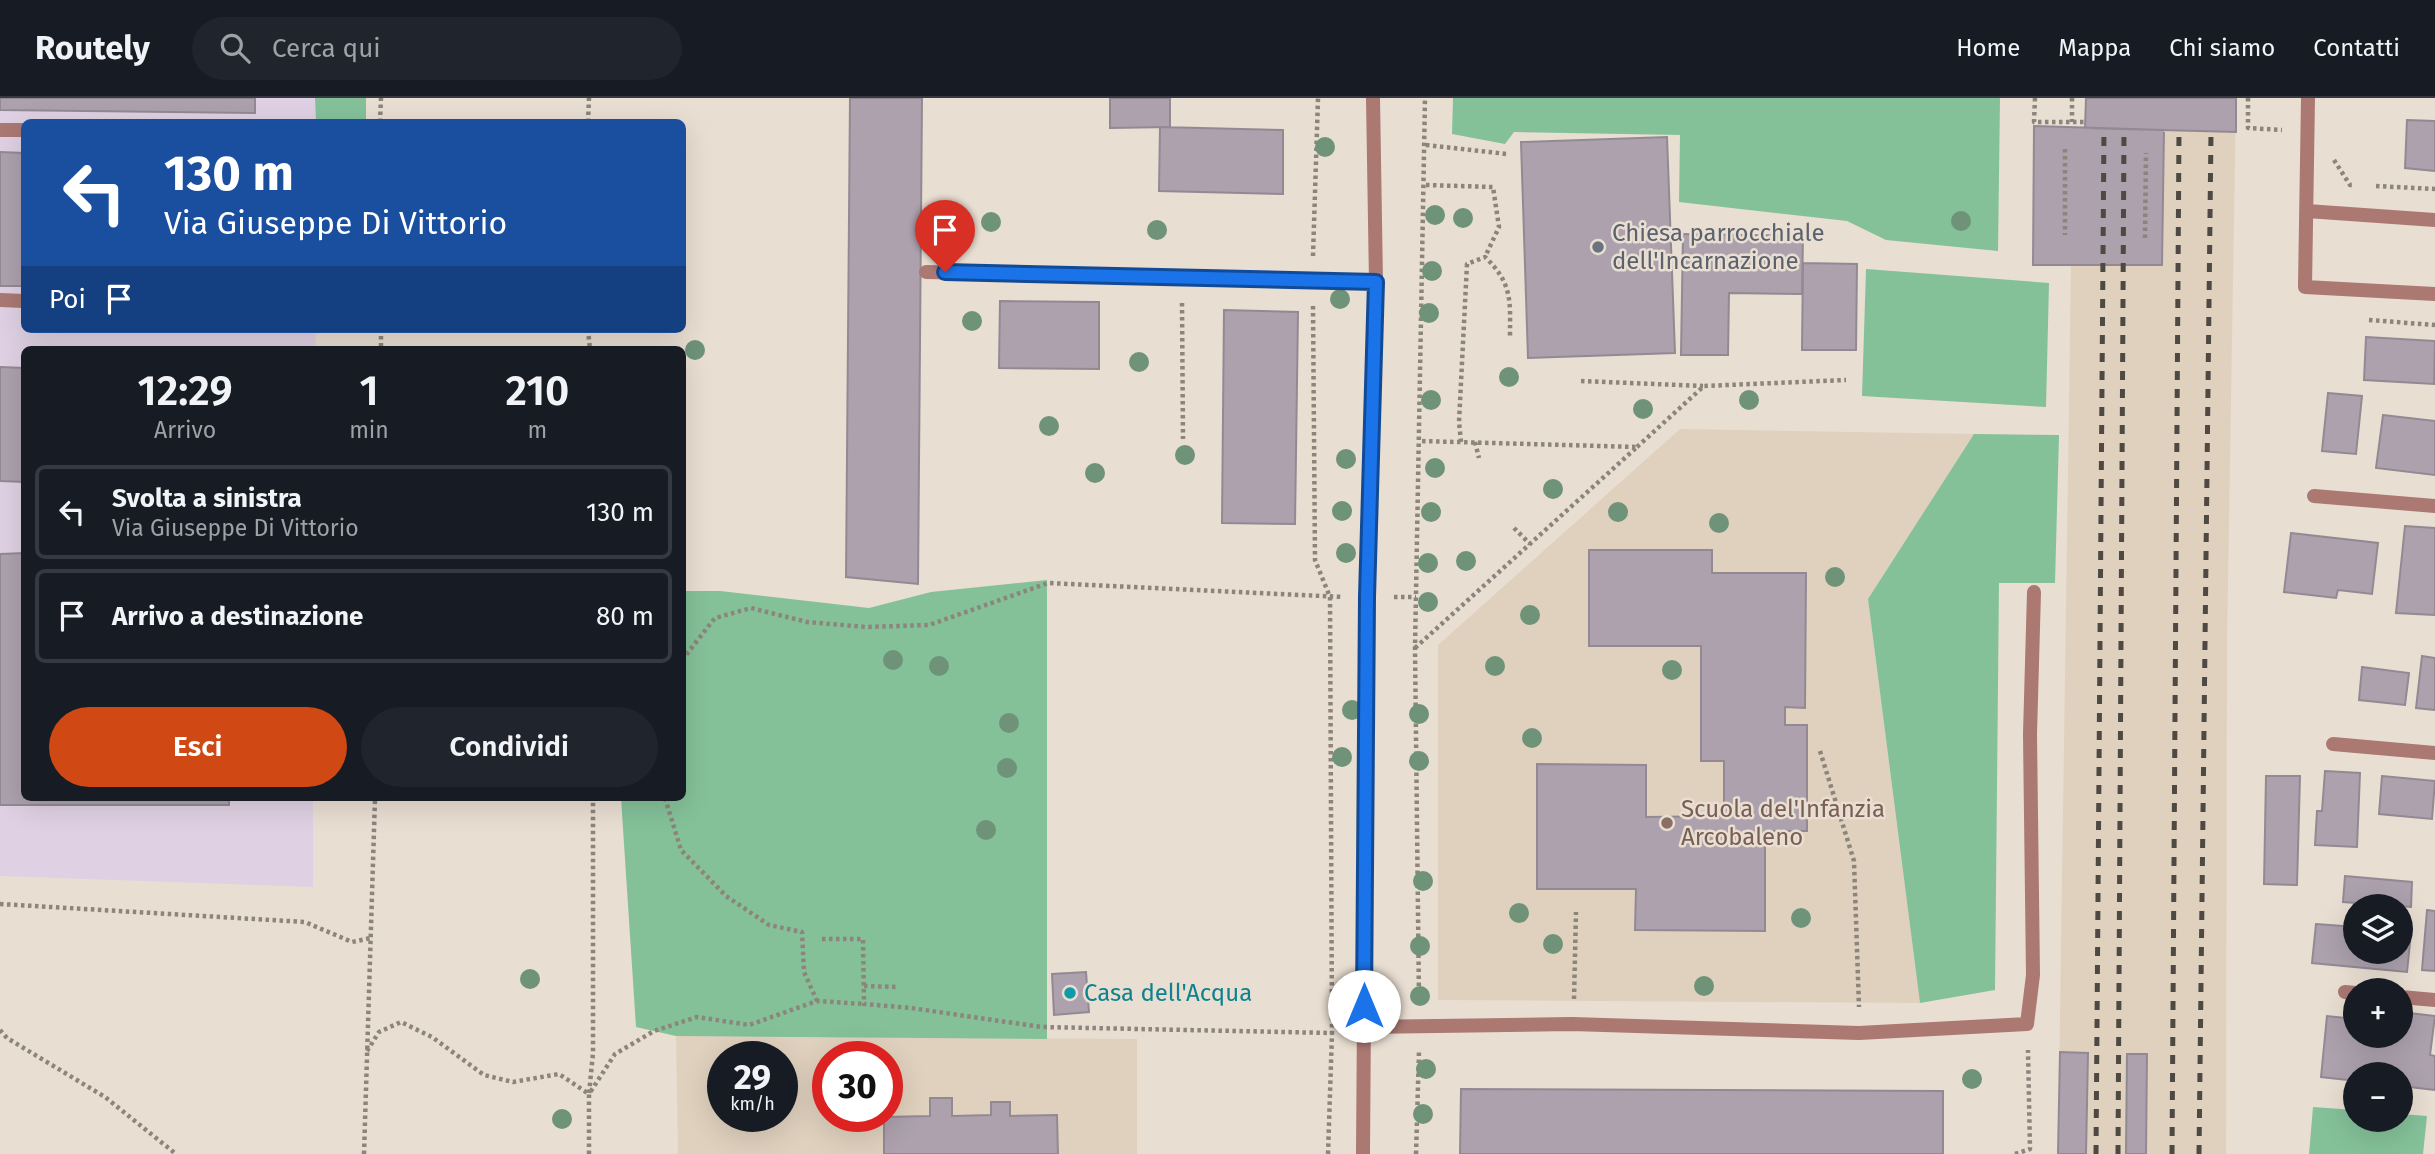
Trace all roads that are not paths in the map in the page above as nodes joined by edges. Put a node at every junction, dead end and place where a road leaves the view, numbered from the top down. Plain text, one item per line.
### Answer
1 (1373, 98) edge
2 (2308, 98) edge
3 (0, 130) edge
4 (21, 130) edge
5 (2307, 211) junction
6 (2435, 220) edge
7 (926, 272) dead end
8 (1376, 282) junction
9 (2435, 294) edge
10 (0, 300) edge
11 (21, 301) edge
12 (2314, 496) dead end
13 (2435, 506) edge
14 (2034, 592) dead end
15 (2333, 744) dead end
16 (2435, 753) edge
17 (2413, 998) edge
18 (2435, 1000) edge
19 (1364, 1027) junction
20 (1363, 1154) edge

1 - 8 street
2 - 5 street
3 - 4 street
5 - 6 street
5 - 9 street
7 - 8 street
8 - 19 street
10 - 11 street
12 - 13 street
14 - 19 street
15 - 16 street
17 - 18 street
19 - 20 street

